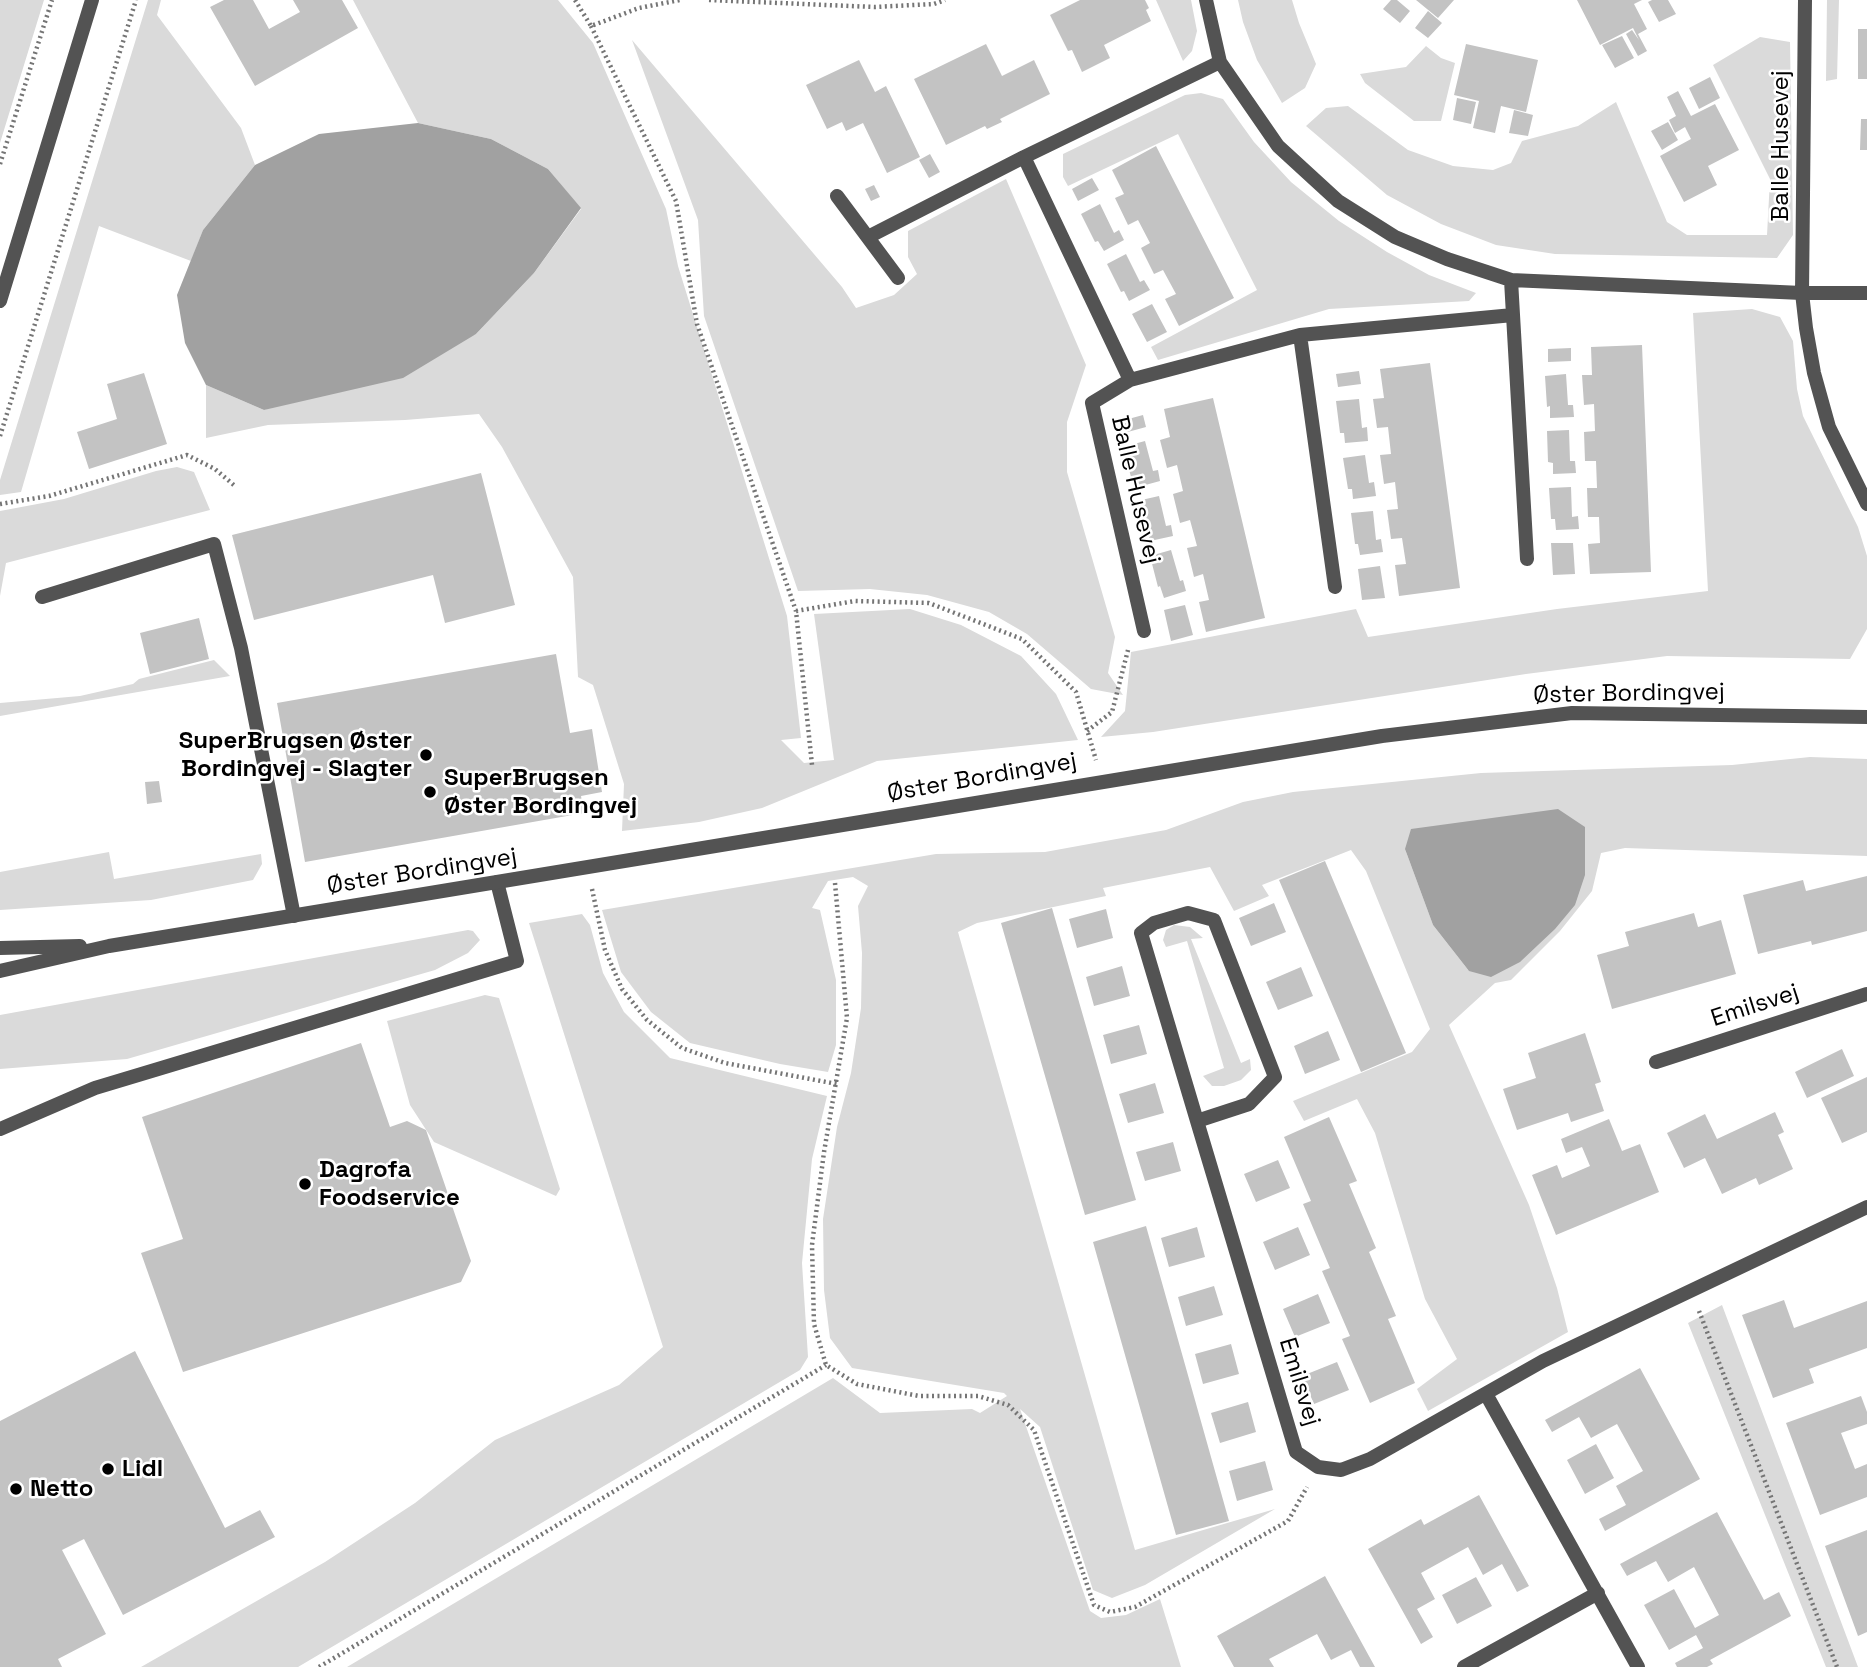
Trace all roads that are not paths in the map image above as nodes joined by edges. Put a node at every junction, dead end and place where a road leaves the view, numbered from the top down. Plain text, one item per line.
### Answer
1 (92, 0) edge
2 (1206, 0) edge
3 (1805, 0) edge
4 (1220, 62) junction
5 (1024, 157) junction
6 (837, 196) dead end
7 (868, 237) junction
8 (898, 278) dead end
9 (1511, 280) junction
10 (1802, 293) junction
11 (1867, 293) edge
12 (0, 301) edge
13 (1513, 315) junction
14 (1300, 335) junction
15 (1130, 380) junction
16 (1867, 504) edge
17 (1527, 559) dead end
18 (1335, 587) dead end
19 (42, 597) dead end
20 (1144, 631) road end
21 (1867, 716) edge
22 (497, 883) junction
23 (295, 916) junction
24 (109, 946) junction
25 (0, 948) edge
26 (0, 971) edge
27 (1867, 994) edge
28 (1656, 1062) dead end
29 (1197, 1121) junction
30 (0, 1129) edge
31 (1867, 1207) edge
32 (1486, 1394) junction
33 (1598, 1593) junction
34 (1464, 1667) edge
35 (1638, 1667) edge

1 - 12 street
2 - 4 street
3 - 10 street, Balle Husevej
4 - 5 street
4 - 9 street
5 - 7 street
5 - 15 street, Balle Husevej
6 - 7 street
7 - 8 street
9 - 10 street
9 - 13 street
10 - 11 street
10 - 16 street, Balle Husevej
13 - 14 street, Balle Husevej
13 - 17 street
14 - 15 street, Balle Husevej
14 - 18 street
15 - 20 street, Balle Husevej
19 - 23 street
21 - 22 street, Øster Bordingvej
22 - 23 street, Øster Bordingvej
22 - 30 street
23 - 24 street, Øster Bordingvej
24 - 25 street, Øster Bordingvej
24 - 26 street, Øster Bordingvej
27 - 28 street, Emilsvej
29 - 29 street, Emilsvej
29 - 32 street, Emilsvej
31 - 32 street
32 - 33 street
33 - 34 street
33 - 35 street

